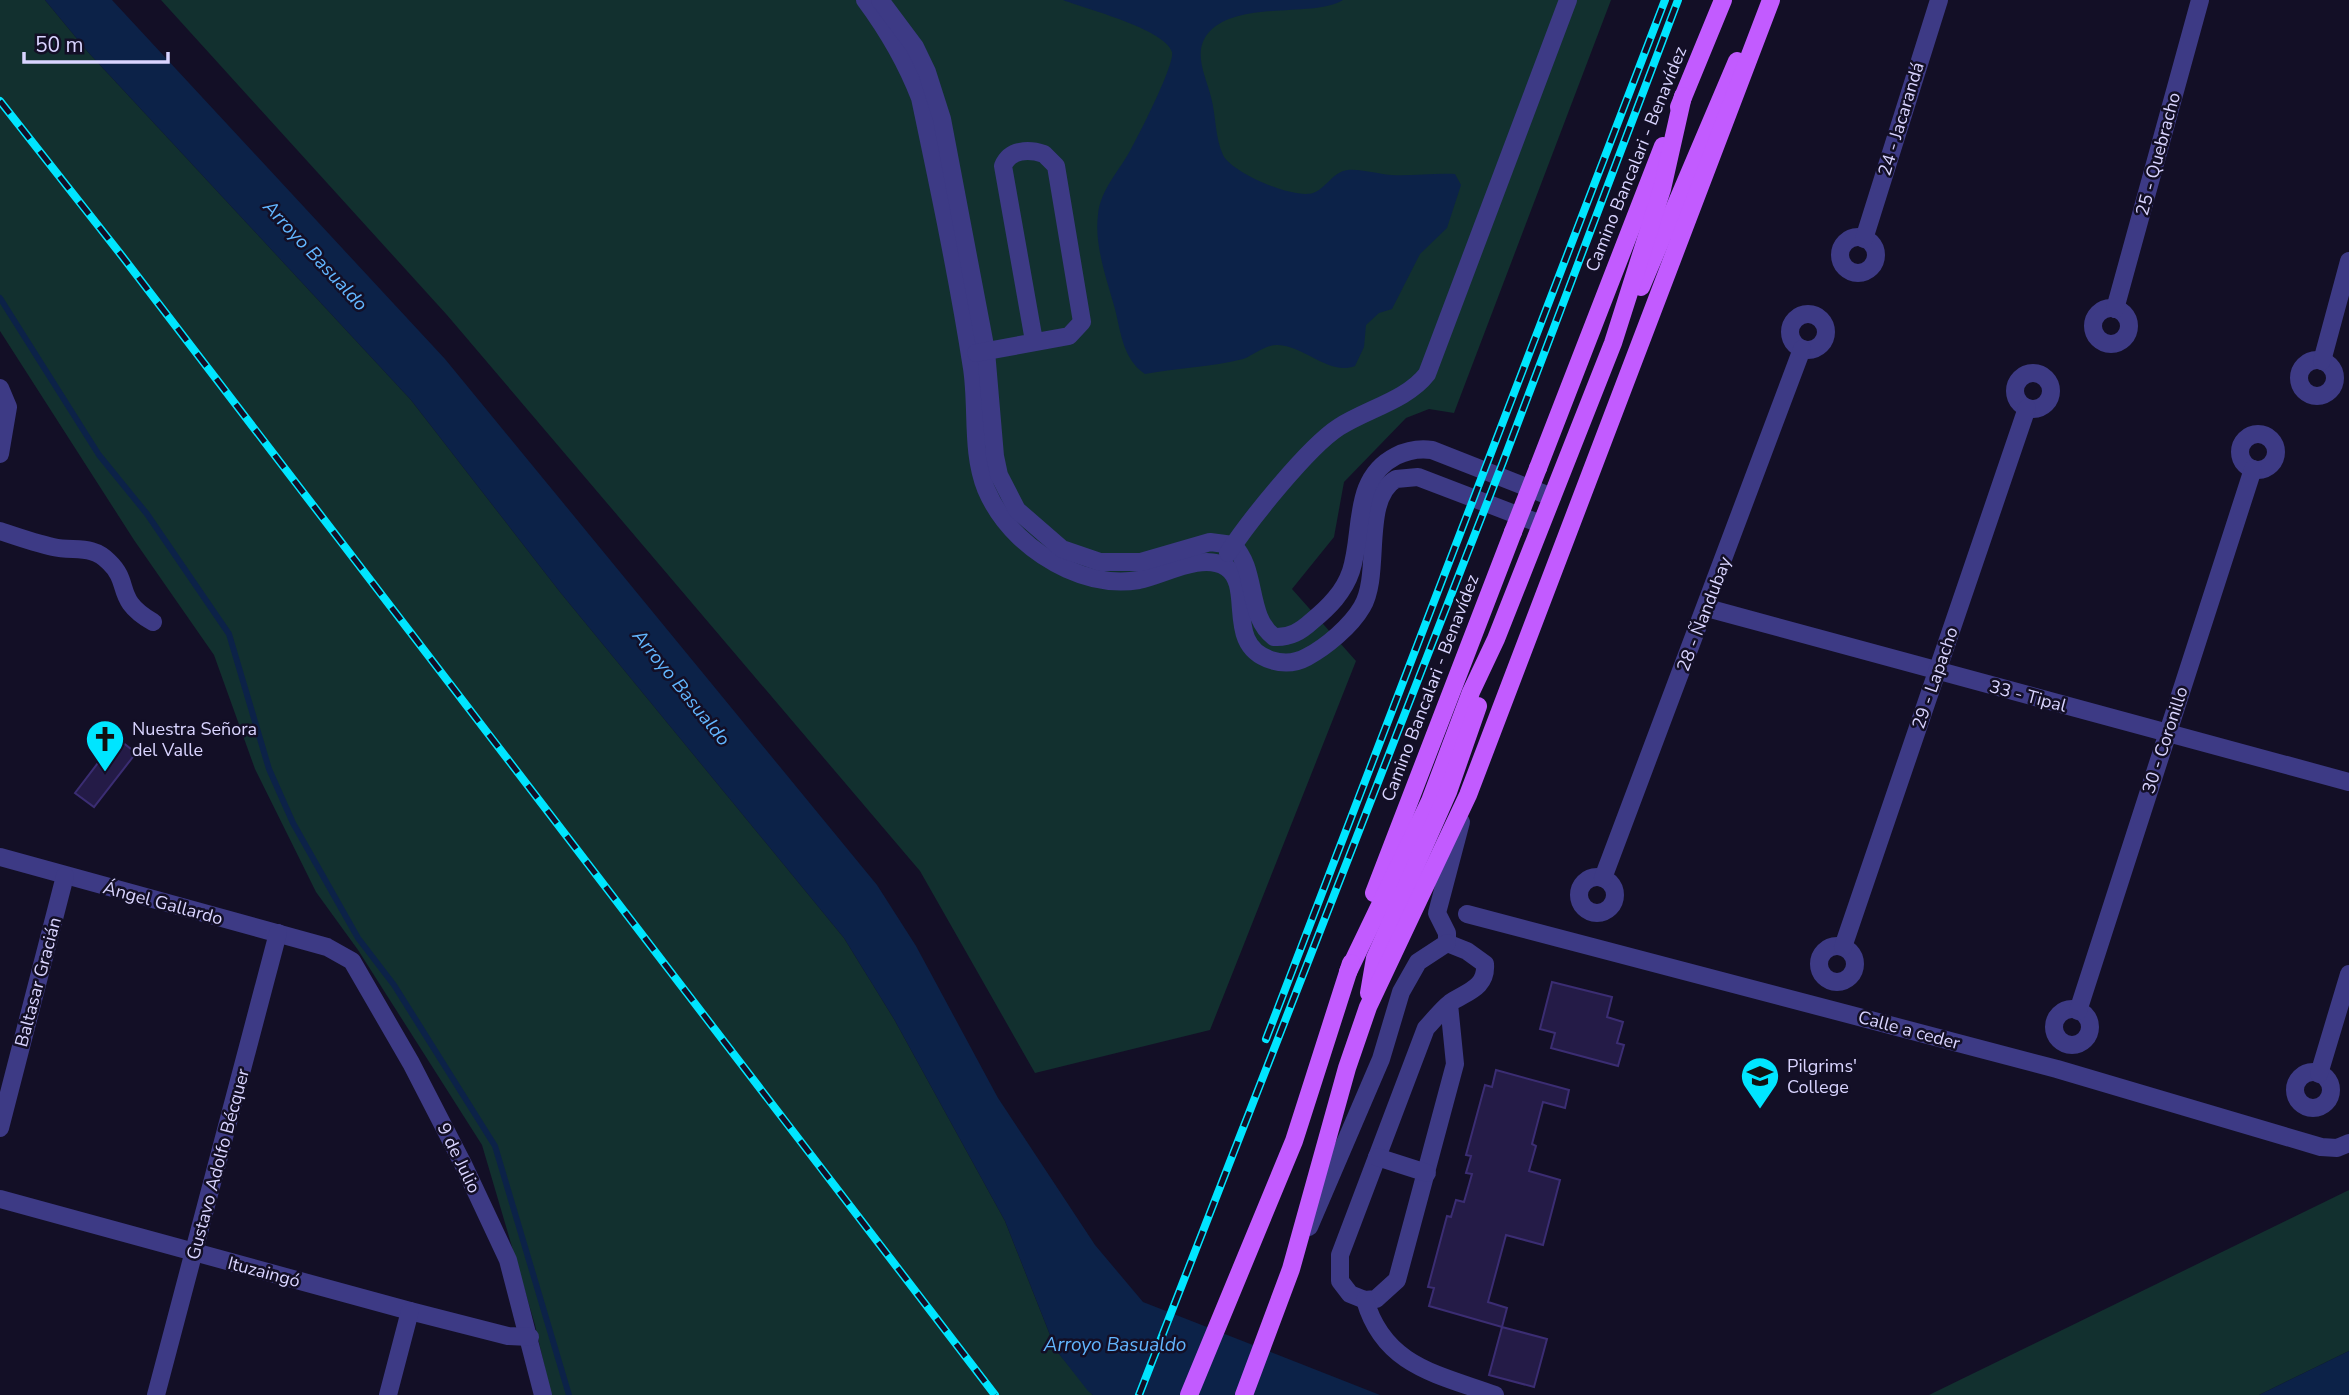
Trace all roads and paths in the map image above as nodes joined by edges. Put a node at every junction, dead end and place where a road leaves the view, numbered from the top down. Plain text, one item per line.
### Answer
1 (865, 0) edge
2 (880, 0) edge
3 (1568, 0) edge
4 (1723, 0) edge
5 (1771, 0) edge
6 (1939, 0) edge
7 (2200, 0) edge
8 (1763, 21) junction
9 (1683, 96) junction
10 (1864, 239) dead end
11 (2349, 261) edge
12 (2115, 309) dead end
13 (1034, 341) junction
14 (1613, 343) junction
15 (1802, 349) dead end
16 (978, 353) junction
17 (2322, 361) dead end
18 (0, 388) edge
19 (2027, 408) dead end
20 (0, 454) edge
21 (2253, 469) dead end
22 (1552, 497) junction
23 (1541, 524) junction
24 (0, 531) edge
25 (1233, 545) junction
26 (1221, 564) junction
27 (1329, 606) junction
28 (1707, 608) junction
29 (153, 622) dead end
30 (1347, 625) junction
31 (1496, 639) junction
32 (1938, 671) junction
33 (2166, 734) junction
34 (2349, 782) edge
35 (1468, 794) junction
36 (0, 858) edge
37 (65, 876) junction
38 (1603, 878) dead end
39 (1467, 914) dead end
40 (278, 933) junction
41 (1447, 943) junction
42 (327, 947) joint
43 (1843, 947) dead end
44 (1348, 972) junction
45 (2349, 974) edge
46 (1449, 1004) junction
47 (1368, 1007) junction
48 (2078, 1011) dead end
49 (2319, 1073) dead end
50 (0, 1128) edge
51 (2349, 1143) edge
52 (1377, 1157) junction
53 (1427, 1173) junction
54 (0, 1199) edge
55 (194, 1253) junction
56 (1291, 1269) junction
57 (1365, 1300) junction
58 (410, 1311) junction
59 (530, 1336) junction
60 (156, 1395) edge
61 (388, 1395) edge
62 (543, 1395) edge
63 (1189, 1395) edge
64 (1244, 1395) edge
65 (1495, 1395) edge

1 - 16 street
2 - 16 street
3 - 25 street
4 - 9 main road, Camino Bancalari - Benavídez
5 - 8 main road
6 - 10 street, 24 - Jacarandá
7 - 12 street, 25 - Quebracho
8 - 14 main road
8 - 35 main road
9 - 14 main road
9 - 44 main road, Camino Bancalari - Benavídez, bridge
11 - 17 street
13 - 13 street
13 - 16 street
14 - 22 main road
15 - 28 street, 28 - Ñandubay
16 - 25 street
16 - 26 street
18 - 20 street
19 - 32 street, 29 - Lapacho
21 - 33 street, 30 - Coronillo
22 - 23 main road
22 - 27 street
23 - 30 street
23 - 31 main road
24 - 29 street
25 - 26 street
25 - 27 street
26 - 30 street
27 - 30 street
28 - 32 street, 33 - Tipal
28 - 38 street, 28 - Ñandubay
31 - 44 main road
31 - 47 main road
32 - 33 street, 33 - Tipal
32 - 43 street, 29 - Lapacho
33 - 34 street, 33 - Tipal
33 - 48 street, 30 - Coronillo
35 - 41 street
35 - 47 main road
36 - 37 street, Ángel Gallardo
37 - 40 street, Ángel Gallardo
37 - 50 street, Baltasar Gracián
39 - 51 street, Calle a ceder
40 - 42 street, Ángel Gallardo
40 - 55 street, Gustavo Adolfo Bécquer
41 - 46 street
41 - 56 street
42 - 59 street, 9 de Julio
44 - 63 main road, Camino Bancalari - Benavídez
45 - 49 street
46 - 52 street
46 - 53 street
47 - 56 main road
52 - 53 street
52 - 57 street
53 - 57 street
54 - 55 street, Ituzaingó
55 - 58 street, Ituzaingó
55 - 60 street, Gustavo Adolfo Bécquer
56 - 64 main road
57 - 65 street
58 - 59 street, Ituzaingó
58 - 61 street
59 - 62 street, 9 de Julio

